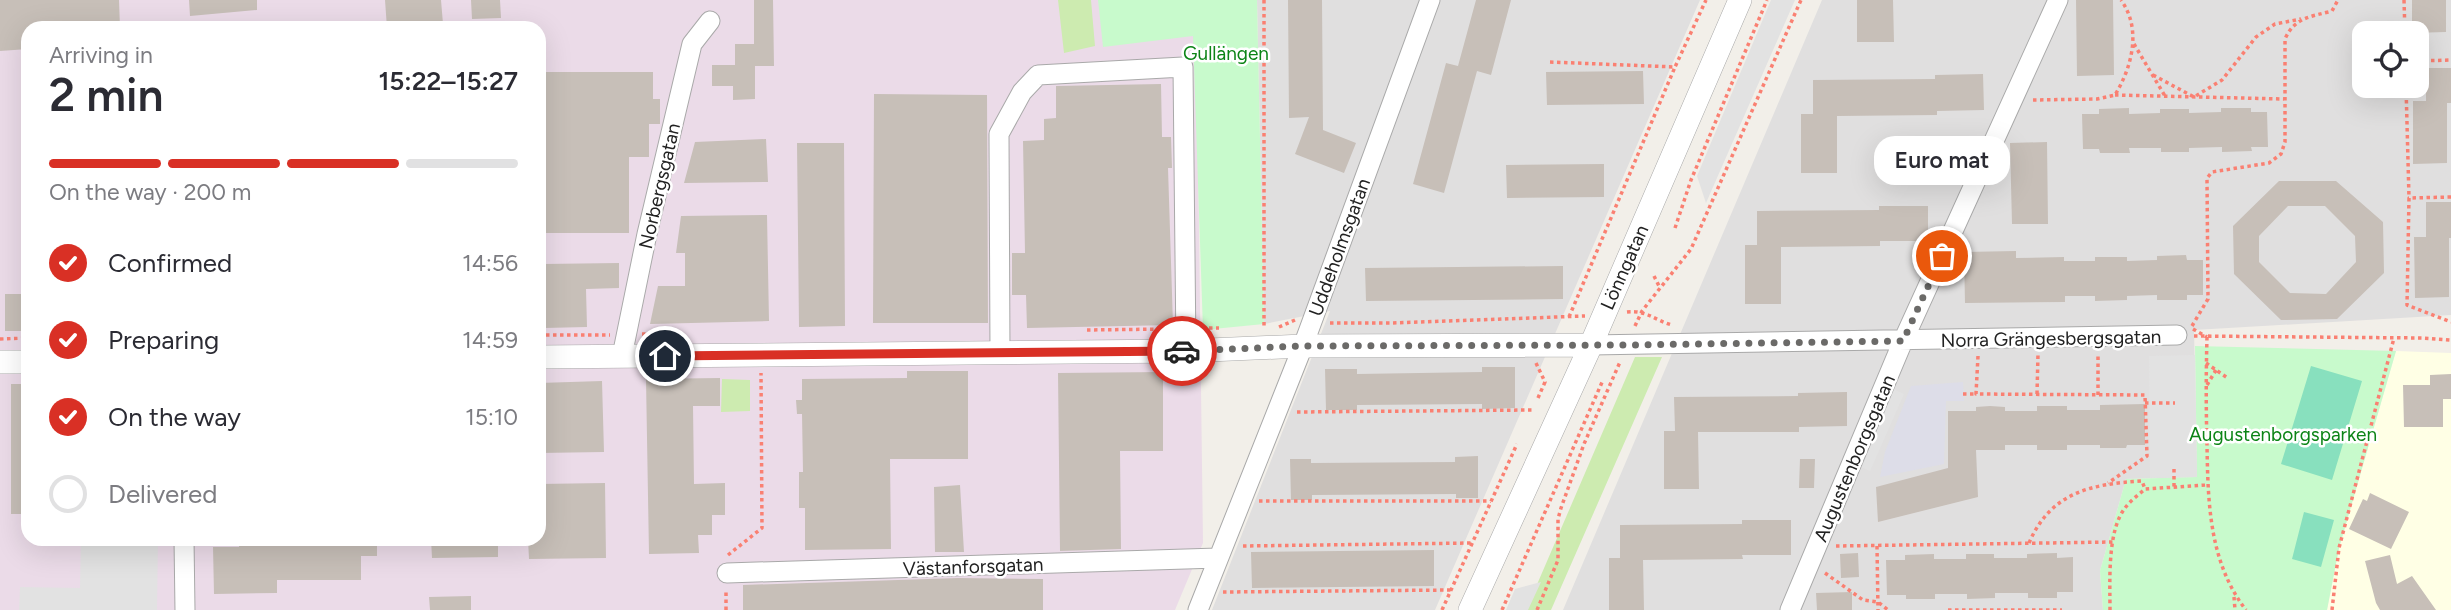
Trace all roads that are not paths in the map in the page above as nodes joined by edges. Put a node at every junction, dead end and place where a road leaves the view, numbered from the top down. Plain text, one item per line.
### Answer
1 (1430, 0) edge
2 (1740, 0) edge
3 (2058, 0) edge
4 (710, 21) dead end
5 (2184, 332) road end
6 (1187, 340) junction
7 (1903, 341) junction
8 (624, 345) junction
9 (1591, 345) junction
10 (1303, 346) junction
11 (1000, 353) junction
12 (546, 356) edge
13 (0, 362) edge
14 (21, 362) edge
15 (184, 546) edge
16 (1218, 558) junction
17 (727, 576) road end
18 (185, 610) edge
19 (1198, 610) edge
20 (1470, 610) edge
21 (1790, 610) edge

1 - 10 street, Uddeholmsgatan
2 - 9 street, Lönngatan
3 - 7 street, Augustenborgsgatan
4 - 8 street, Norbergsgatan
5 - 7 street, Norra Grängesbergsgatan
6 - 10 street, Norra Grängesbergsgatan
6 - 11 street, Norra Grängesbergsgatan
6 - 11 street
7 - 9 street, Norra Grängesbergsgatan
7 - 21 street, Augustenborgsgatan
8 - 11 street, Norra Grängesbergsgatan
8 - 12 street, Norra Grängesbergsgatan
9 - 10 street, Norra Grängesbergsgatan
9 - 20 street, Lönngatan
10 - 16 street, Uddeholmsgatan
13 - 14 street
15 - 18 street
16 - 17 street, Västanforsgatan
16 - 19 street, Uddeholmsgatan

